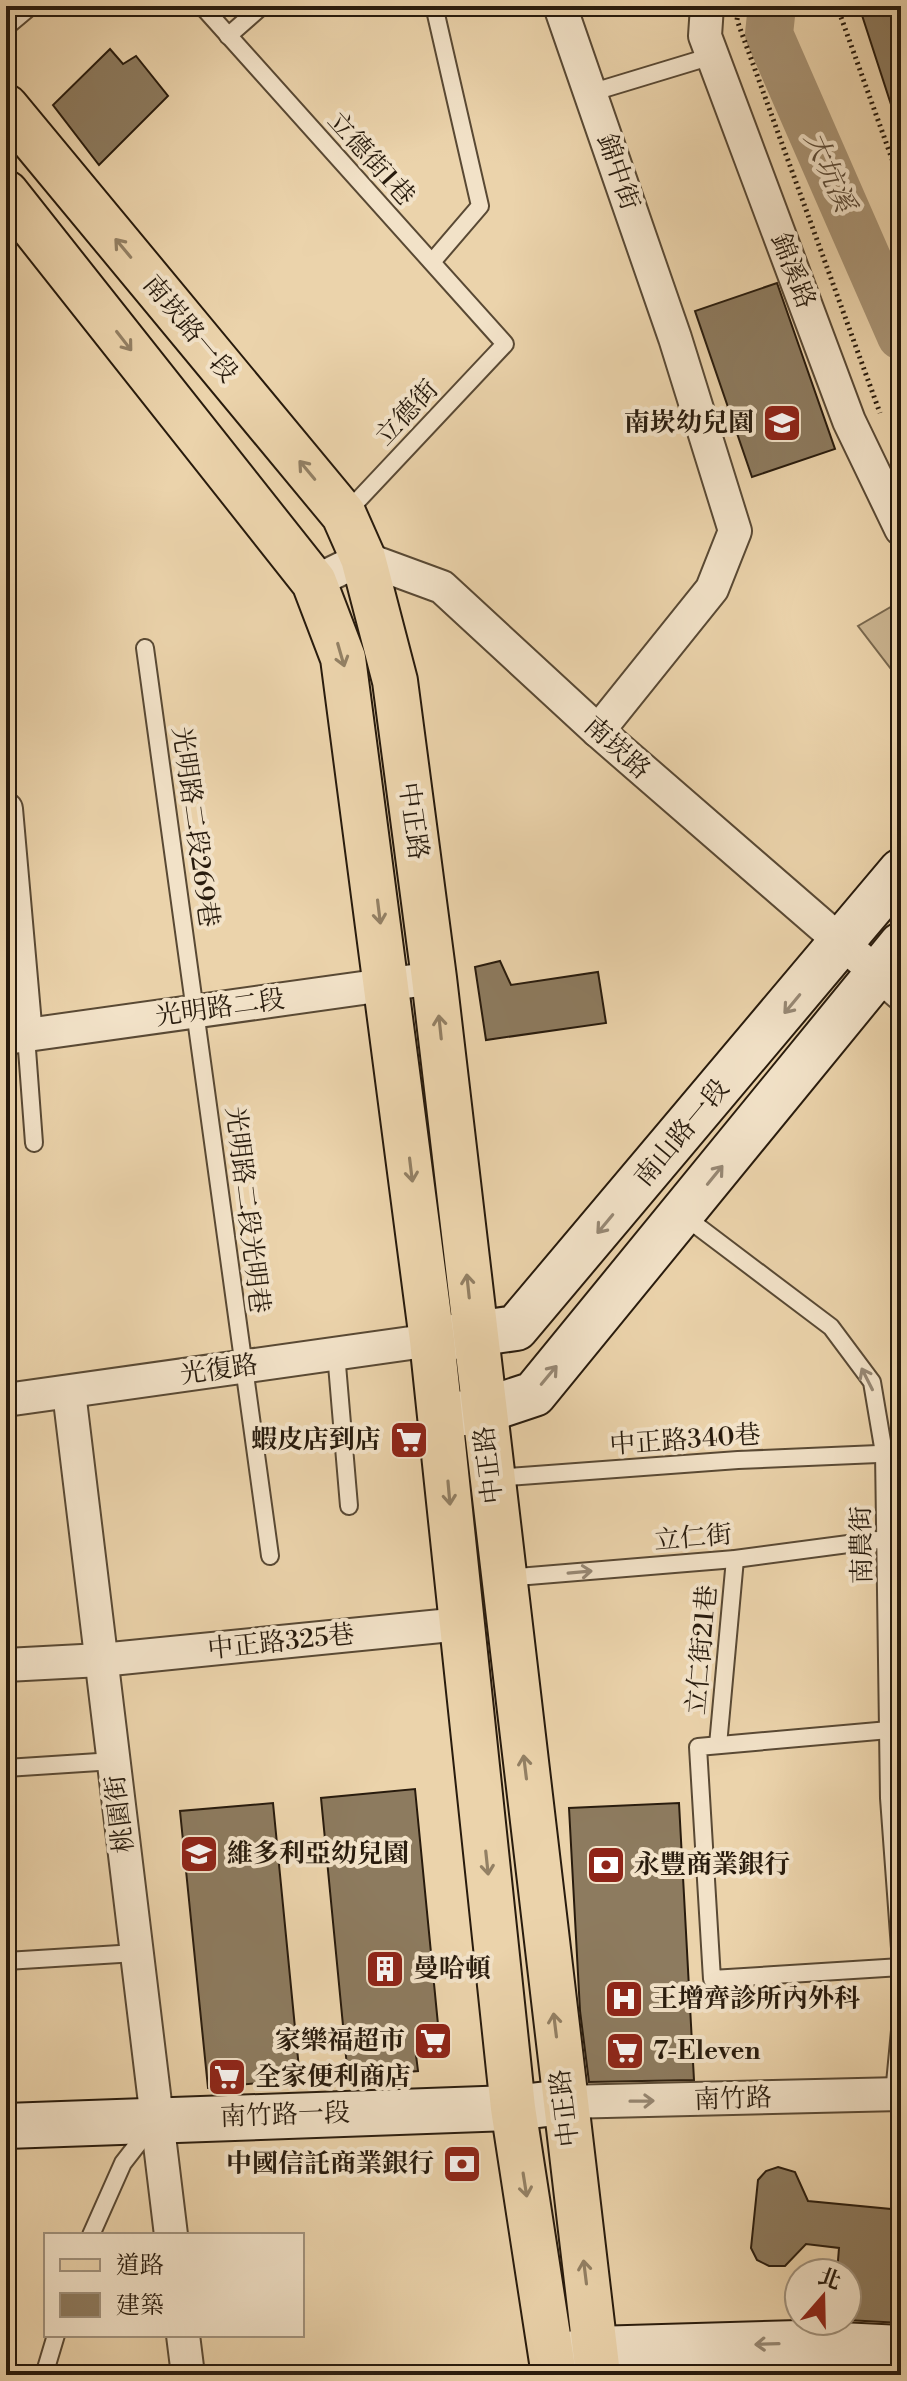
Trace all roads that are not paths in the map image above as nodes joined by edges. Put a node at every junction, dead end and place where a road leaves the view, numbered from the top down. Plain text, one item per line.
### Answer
1 (31, 6) edge
2 (202, 6) edge
3 (262, 6) edge
4 (560, 6) edge
5 (707, 6) edge
6 (435, 10) dead end
7 (6, 27) edge
8 (228, 36) junction
9 (712, 56) junction
10 (590, 93) junction
11 (6, 107) edge
12 (6, 193) edge
13 (432, 262) junction
14 (505, 344) joint
15 (344, 515) junction
16 (901, 529) edge
17 (363, 558) junction
18 (314, 582) junction
19 (145, 648) dead end
20 (598, 731) junction
21 (6, 809) edge
22 (901, 871) edge
23 (843, 945) junction
24 (893, 971) edge
25 (434, 978) junction
26 (387, 984) junction
27 (197, 1012) junction
28 (16, 1037) edge
29 (34, 1143) dead end
30 (683, 1215) junction
31 (453, 1338) junction
32 (336, 1353) junction
33 (243, 1366) junction
34 (69, 1392) junction
35 (6, 1400) edge
36 (462, 1413) junction
37 (884, 1453) junction
38 (901, 1453) edge
39 (490, 1478) junction
40 (349, 1506) dead end
41 (886, 1539) junction
42 (270, 1556) dead end
43 (735, 1559) junction
44 (894, 1560) edge
45 (502, 1578) junction
46 (461, 1624) junction
47 (101, 1660) junction
48 (6, 1665) edge
49 (889, 1730) junction
50 (718, 1745) junction
51 (114, 1761) junction
52 (6, 1768) edge
53 (136, 1953) junction
54 (6, 1961) edge
55 (901, 1965) edge
56 (901, 2020) edge
57 (898, 2094) edge
58 (564, 2102) junction
59 (513, 2108) junction
60 (157, 2120) junction
61 (6, 2126) edge
62 (92, 2233) edge
63 (171, 2233) edge
64 (55, 2337) edge
65 (183, 2337) edge
66 (901, 2348) edge
67 (596, 2362) edge
68 (553, 2366) edge
69 (44, 2375) edge
70 (188, 2375) edge

1 - 7 lane
2 - 8 lane, 立德街1巷
3 - 8 lane
4 - 10 street, 錦中街
5 - 9 street, 錦溪路
6 - 13 lane
8 - 13 lane, 立德街1巷
9 - 10 lane
9 - 16 street, 錦溪路
10 - 20 street, 錦中街
15 -> 11 main road, 南崁路一段
12 -> 18 main road
13 - 14 lane, 立德街1巷
14 - 15 lane, 立德街
15 - 17 main road, 南崁路一段
17 - 18 street
17 - 20 street, 南崁路
17 - 25 main road, 中正路
18 -> 26 main road, 中正路
19 - 27 lane, 光明路二段269巷
20 - 23 street, 南崁路
21 - 28 street
22 - 23 street, 南山路一段
23 - 24 street, 南崁路
23 -> 31 street, 南山路一段
30 -> 24 street, 南山路一段
25 - 26 street, 光明路二段
31 -> 25 main road, 中正路
26 - 27 street, 光明路二段
26 -> 31 main road, 中正路
27 - 28 street, 光明路二段
27 - 33 lane, 光明路二段光明巷
28 - 29 lane
36 -> 30 street, 南山路一段
37 -> 30 lane, 南農街
31 - 32 street, 光復路
31 - 36 main road, 中正路
32 - 33 street, 光復路
32 - 40 lane
33 - 34 street, 光復路
33 - 42 lane, 光明路二段光明巷
34 - 35 street, 光復路
34 - 47 street, 桃園街
36 - 39 main road, 中正路
36 -> 46 main road, 中正路
37 - 38 lane, 中正路340巷
37 - 39 lane, 中正路340巷
37 - 41 lane, 南農街
39 - 45 main road, 中正路
41 - 43 lane, 立仁街
41 - 44 lane, 南農街
45 -> 43 lane, 立仁街
43 - 50 lane, 立仁街21巷
44 - 49 lane, 南農街
58 -> 45 main road, 中正路
46 - 47 street, 中正路325巷
46 -> 59 main road, 中正路
47 - 48 street, 中正路325巷
47 - 51 street, 桃園街
49 - 50 lane, 立仁街21巷
49 - 55 lane, 南農街
50 - 55 lane, 立仁街21巷
51 - 52 lane
51 - 53 street, 桃園街
53 - 54 lane
53 - 60 street, 桃園街
56 - 57 lane
58 -> 57 street, 南竹路
58 - 59 street, 南竹路一段
67 -> 58 main road, 中正路
59 - 60 street, 南竹路一段
59 -> 68 main road, 中正路
60 - 61 street, 南竹路一段
60 - 62 lane
60 - 63 street, 桃園街
64 - 69 lane
65 - 70 street
66 -> 67 street
67 - 68 street

